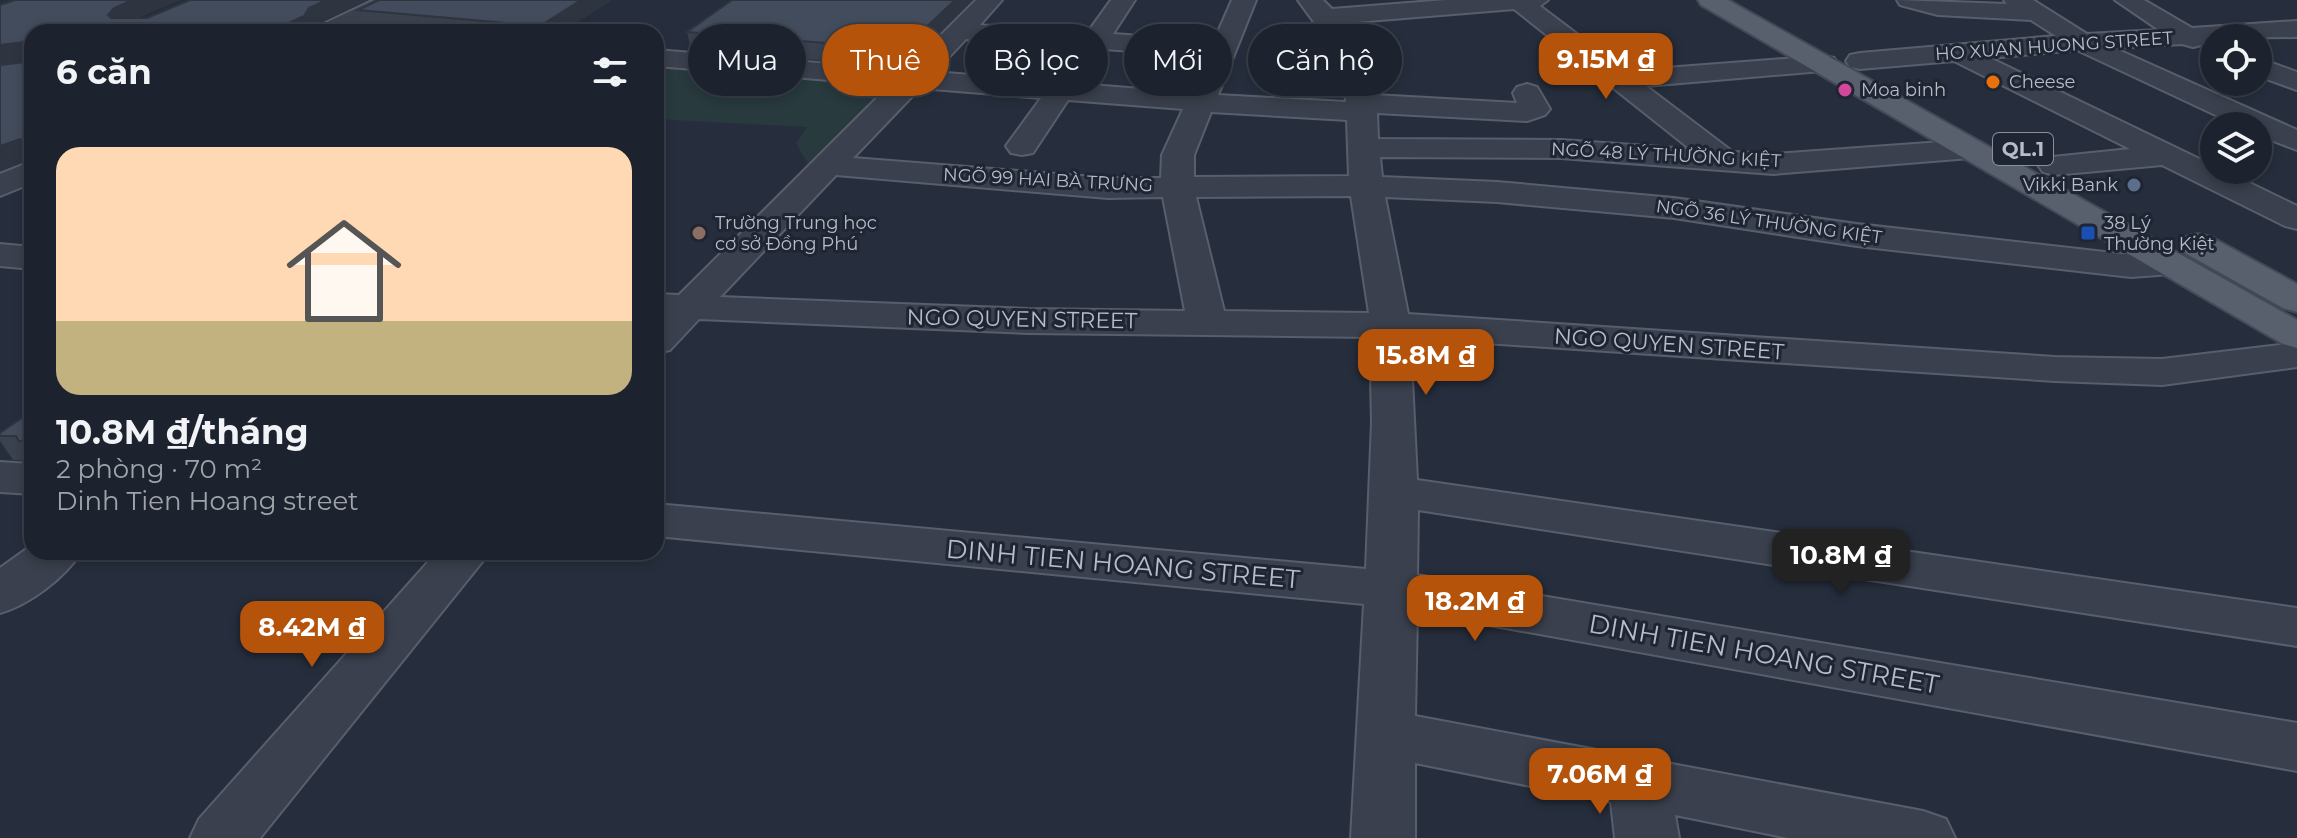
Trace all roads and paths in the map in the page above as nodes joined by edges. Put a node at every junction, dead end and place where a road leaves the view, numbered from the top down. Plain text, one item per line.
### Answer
1 (393, 0) edge
2 (990, 0) edge
3 (1123, 0) edge
4 (1244, 0) edge
5 (1524, 0) edge
6 (1710, 0) edge
7 (1748, 0) edge
8 (1909, 0) edge
9 (2127, 0) edge
10 (2024, 6) edge
11 (2253, 7) dead end
12 (1319, 9) edge
13 (347, 24) edge
14 (1106, 24) edge
15 (1232, 27) edge
16 (2296, 30) edge
17 (959, 31) junction
18 (965, 31) edge
19 (688, 36) edge
20 (2187, 36) junction
21 (949, 41) edge
22 (2200, 41) edge
23 (2082, 42) junction
24 (664, 53) edge
25 (1959, 53) junction
26 (664, 60) edge
27 (1824, 64) junction
28 (2272, 72) edge
29 (822, 73) edge
30 (1864, 75) junction
31 (1621, 80) junction
32 (2297, 82) edge
33 (1527, 93) dead end
34 (1108, 95) edge
35 (894, 96) edge
36 (1056, 96) edge
37 (1201, 96) edge
38 (1198, 102) junction
39 (1363, 137) junction
40 (2297, 141) edge
41 (2272, 144) edge
42 (1022, 146) dead end
43 (1970, 149) junction
44 (2200, 152) edge
45 (2168, 155) junction
46 (1725, 161) junction
47 (0, 164) edge
48 (826, 165) junction
49 (2054, 165) junction
50 (24, 168) edge
51 (24, 173) edge
52 (0, 186) edge
53 (1177, 187) junction
54 (2297, 219) edge
55 (0, 255) edge
56 (24, 257) edge
57 (2172, 265) junction
58 (2297, 300) edge
59 (671, 308) edge
60 (1207, 323) junction
61 (1390, 325) junction
62 (2297, 336) edge
63 (2297, 355) edge
64 (0, 477) edge
65 (24, 478) edge
66 (1396, 492) junction
67 (664, 521) edge
68 (46, 560) edge
69 (458, 560) edge
70 (1391, 589) junction
71 (0, 595) edge
72 (2297, 627) edge
73 (1386, 734) junction
74 (2297, 747) edge
75 (1643, 810) edge
76 (222, 838) edge
77 (1383, 838) edge
78 (1923, 838) edge

1 - 13 street
2 - 17 street
3 - 14 street
4 - 15 street
5 - 12 street
5 - 31 street
6 - 27 main road, QL.1
7 - 30 main road, QL.1
8 - 10 street
9 - 20 street
10 - 23 street
11 - 16 street
12 - 39 street
16 - 20 street, HO XUAN HUONG STREET
17 - 18 street
17 - 21 street
19 - 24 street
20 - 22 street
20 - 23 street, HO XUAN HUONG STREET
23 - 25 street, HO XUAN HUONG STREET
23 - 40 street
25 - 30 street, HO XUAN HUONG STREET
25 - 45 street
26 - 29 street
27 - 30 main road, QL.1
27 - 31 street
28 - 32 street
30 - 43 main road, QL.1
30 - 49 main road, QL.1
31 - 46 street
33 - 39 street
34 - 38 street
35 - 48 street
36 - 42 street
37 - 38 street
38 - 39 street
38 - 53 street
39 - 46 street, NGÕ 48 LÝ THƯỜNG KIỆT
39 - 53 street, NGÕ 99 HAI BÀ TRƯNG
39 - 57 street, NGÕ 36 LÝ THƯỜNG KIỆT
39 - 61 street
40 - 41 street
43 - 46 street, NGÕ 48 LÝ THƯỜNG KIỆT
43 - 57 main road, QL.1
44 - 45 street
45 - 49 street
45 - 54 street
47 - 50 street
48 - 53 street, NGÕ 99 HAI BÀ TRƯNG
48 - 59 street
49 - 58 main road, QL.1
51 - 52 street
53 - 60 street
55 - 56 street
57 - 62 main road, QL.1
59 - 60 street, NGO QUYEN STREET
60 - 61 street, NGO QUYEN STREET
61 - 63 street, NGO QUYEN STREET
61 - 66 street
64 - 65 street
66 - 70 street
66 - 72 street
67 - 70 street, DINH TIEN HOANG STREET
68 - 71 street
69 - 76 street
70 - 73 street
70 - 74 street, DINH TIEN HOANG STREET
73 - 75 street
73 - 77 street
75 - 78 street

